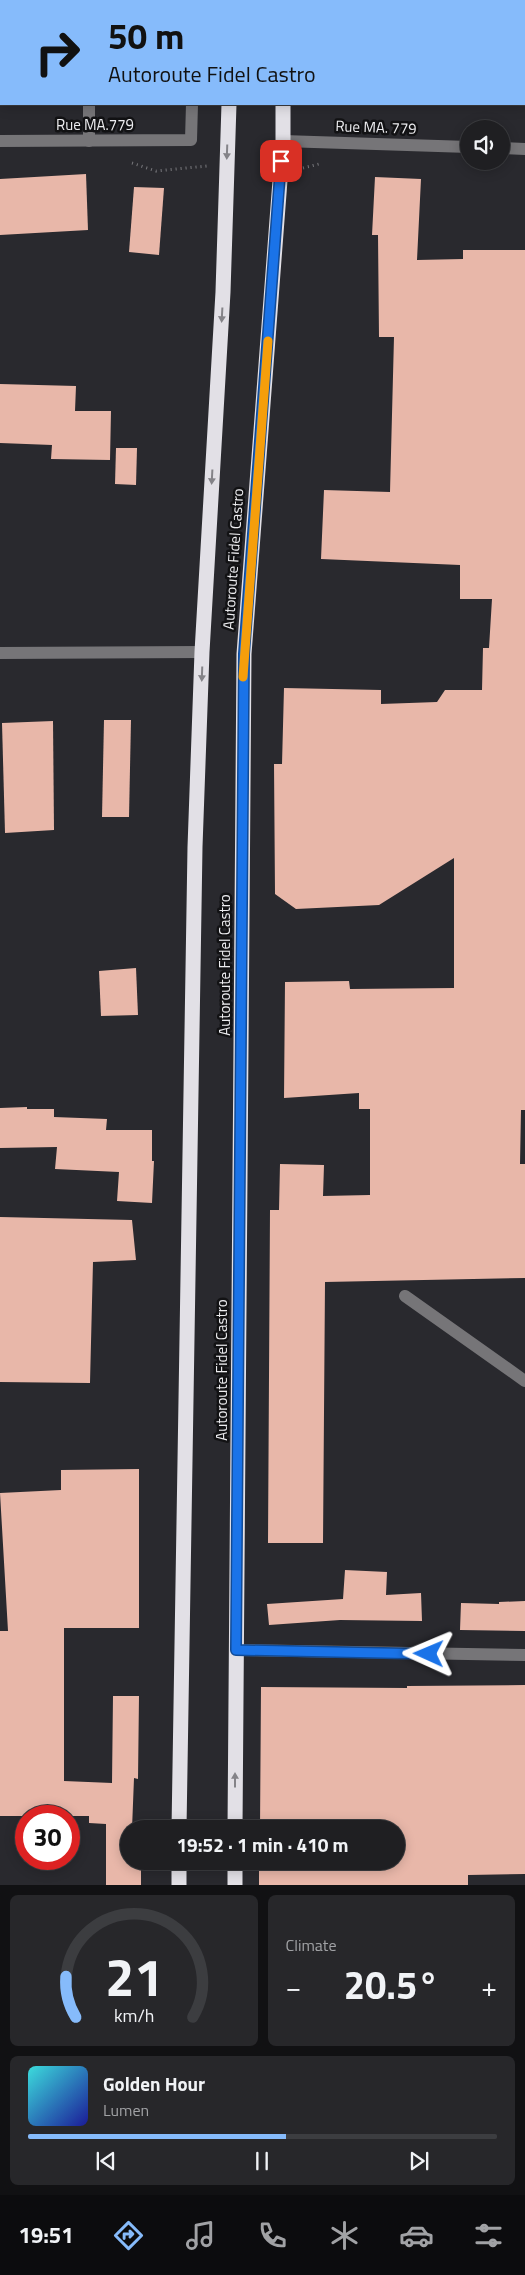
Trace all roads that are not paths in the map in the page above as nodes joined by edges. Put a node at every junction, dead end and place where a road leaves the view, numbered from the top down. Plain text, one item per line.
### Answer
1 (89, 105) edge
2 (192, 105) edge
3 (229, 105) edge
4 (283, 105) edge
5 (0, 141) edge
6 (89, 141) junction
7 (283, 141) junction
8 (460, 147) edge
9 (510, 148) edge
10 (525, 149) edge
11 (202, 652) junction
12 (0, 653) edge
13 (405, 1296) dead end
14 (525, 1381) edge
15 (236, 1650) junction
16 (525, 1655) edge
17 (179, 1820) edge
18 (235, 1820) edge
19 (179, 1870) edge
20 (235, 1870) edge
21 (179, 1885) edge
22 (235, 1885) edge

1 - 6 street
2 - 6 street, Rue MA.779
3 -> 11 highway, Autoroute Fidel Castro
4 - 7 highway, Autoroute Fidel Castro
5 - 6 street, Rue MA.779
7 - 8 street, Rue MA. 779
7 - 15 highway, Autoroute Fidel Castro
9 - 10 street
11 - 12 street
11 -> 17 highway, Autoroute Fidel Castro
13 - 14 street
15 - 16 street
18 -> 15 highway, Autoroute Fidel Castro
19 - 21 highway
20 - 22 highway

